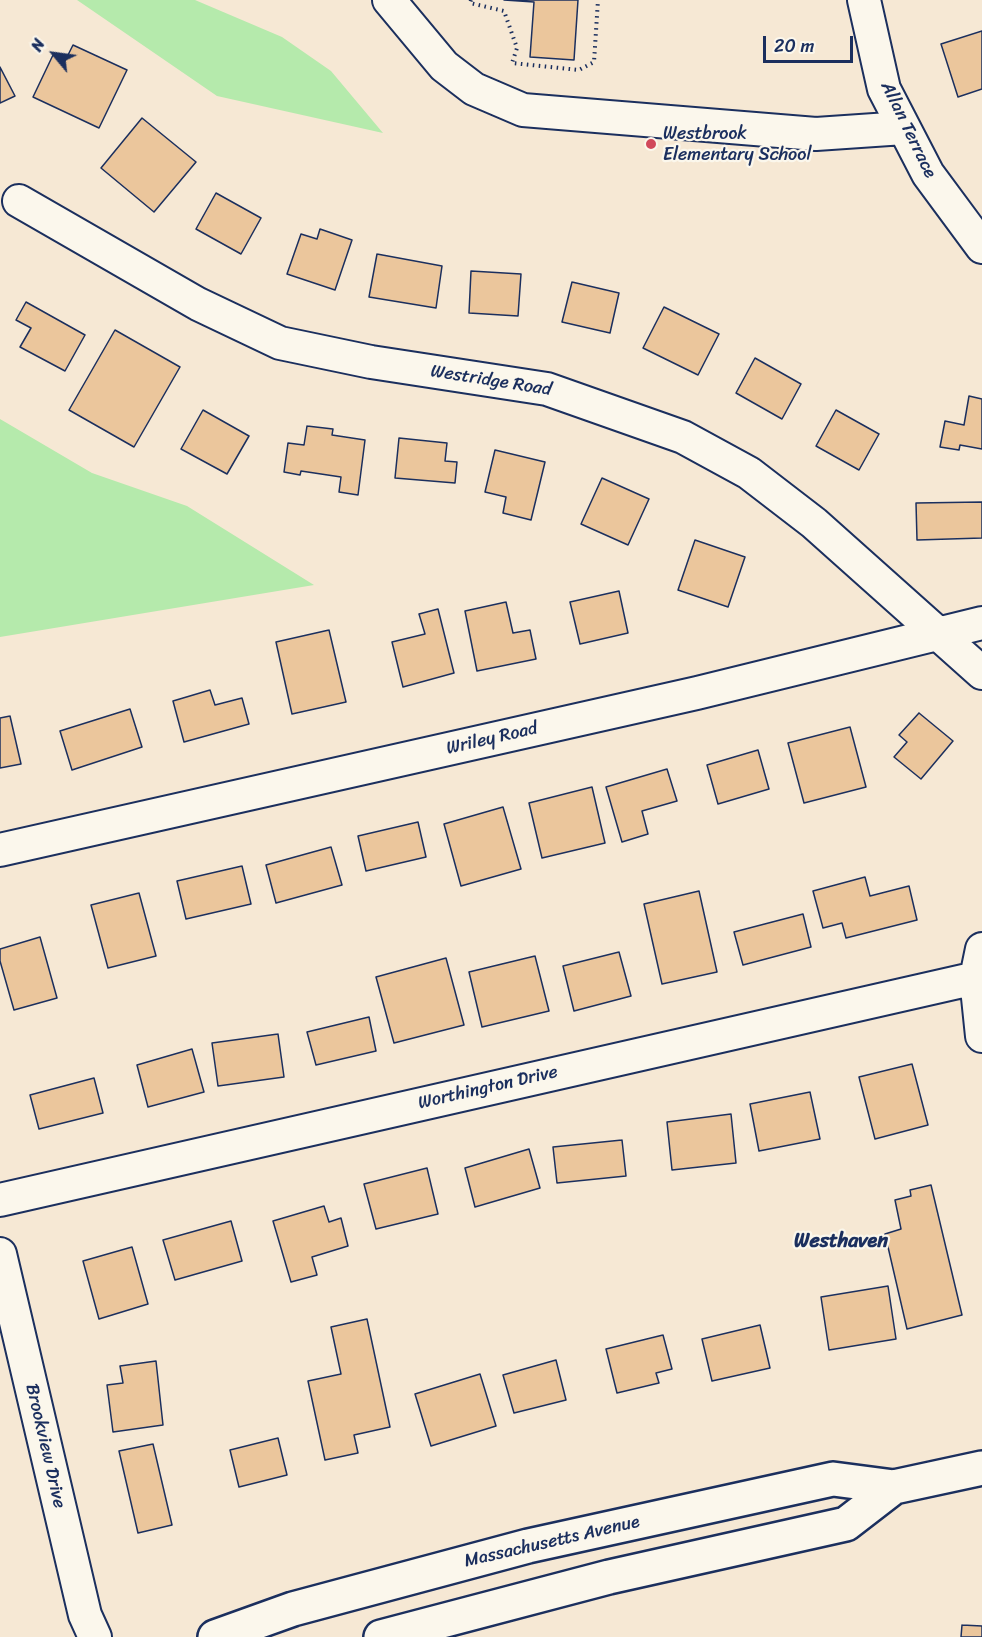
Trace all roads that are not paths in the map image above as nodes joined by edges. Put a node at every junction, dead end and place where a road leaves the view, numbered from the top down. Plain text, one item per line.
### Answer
1 (390, 0) edge
2 (864, 0) edge
3 (904, 128) junction
4 (19, 201) dead end
5 (982, 247) edge
6 (982, 623) edge
7 (935, 633) junction
8 (982, 673) edge
9 (0, 850) edge
10 (979, 963) edge
11 (982, 1036) edge
12 (0, 1200) edge
13 (0, 1254) edge
14 (982, 1468) edge
15 (894, 1488) junction
16 (95, 1637) edge
17 (215, 1637) edge
18 (381, 1637) edge

1 - 3 street
2 - 3 street, Allan Terrace
3 - 5 street, Allan Terrace
4 - 7 street, Westridge Road
6 - 7 street, Wriley Road
7 - 8 street, Westridge Road
7 - 9 street, Wriley Road
10 - 11 street
10 - 12 street, Worthington Drive
13 - 16 street, Brookview Drive
14 - 15 main road, Massachusetts Avenue
15 - 17 main road, Massachusetts Avenue
15 - 18 main road, Massachusetts Avenue

